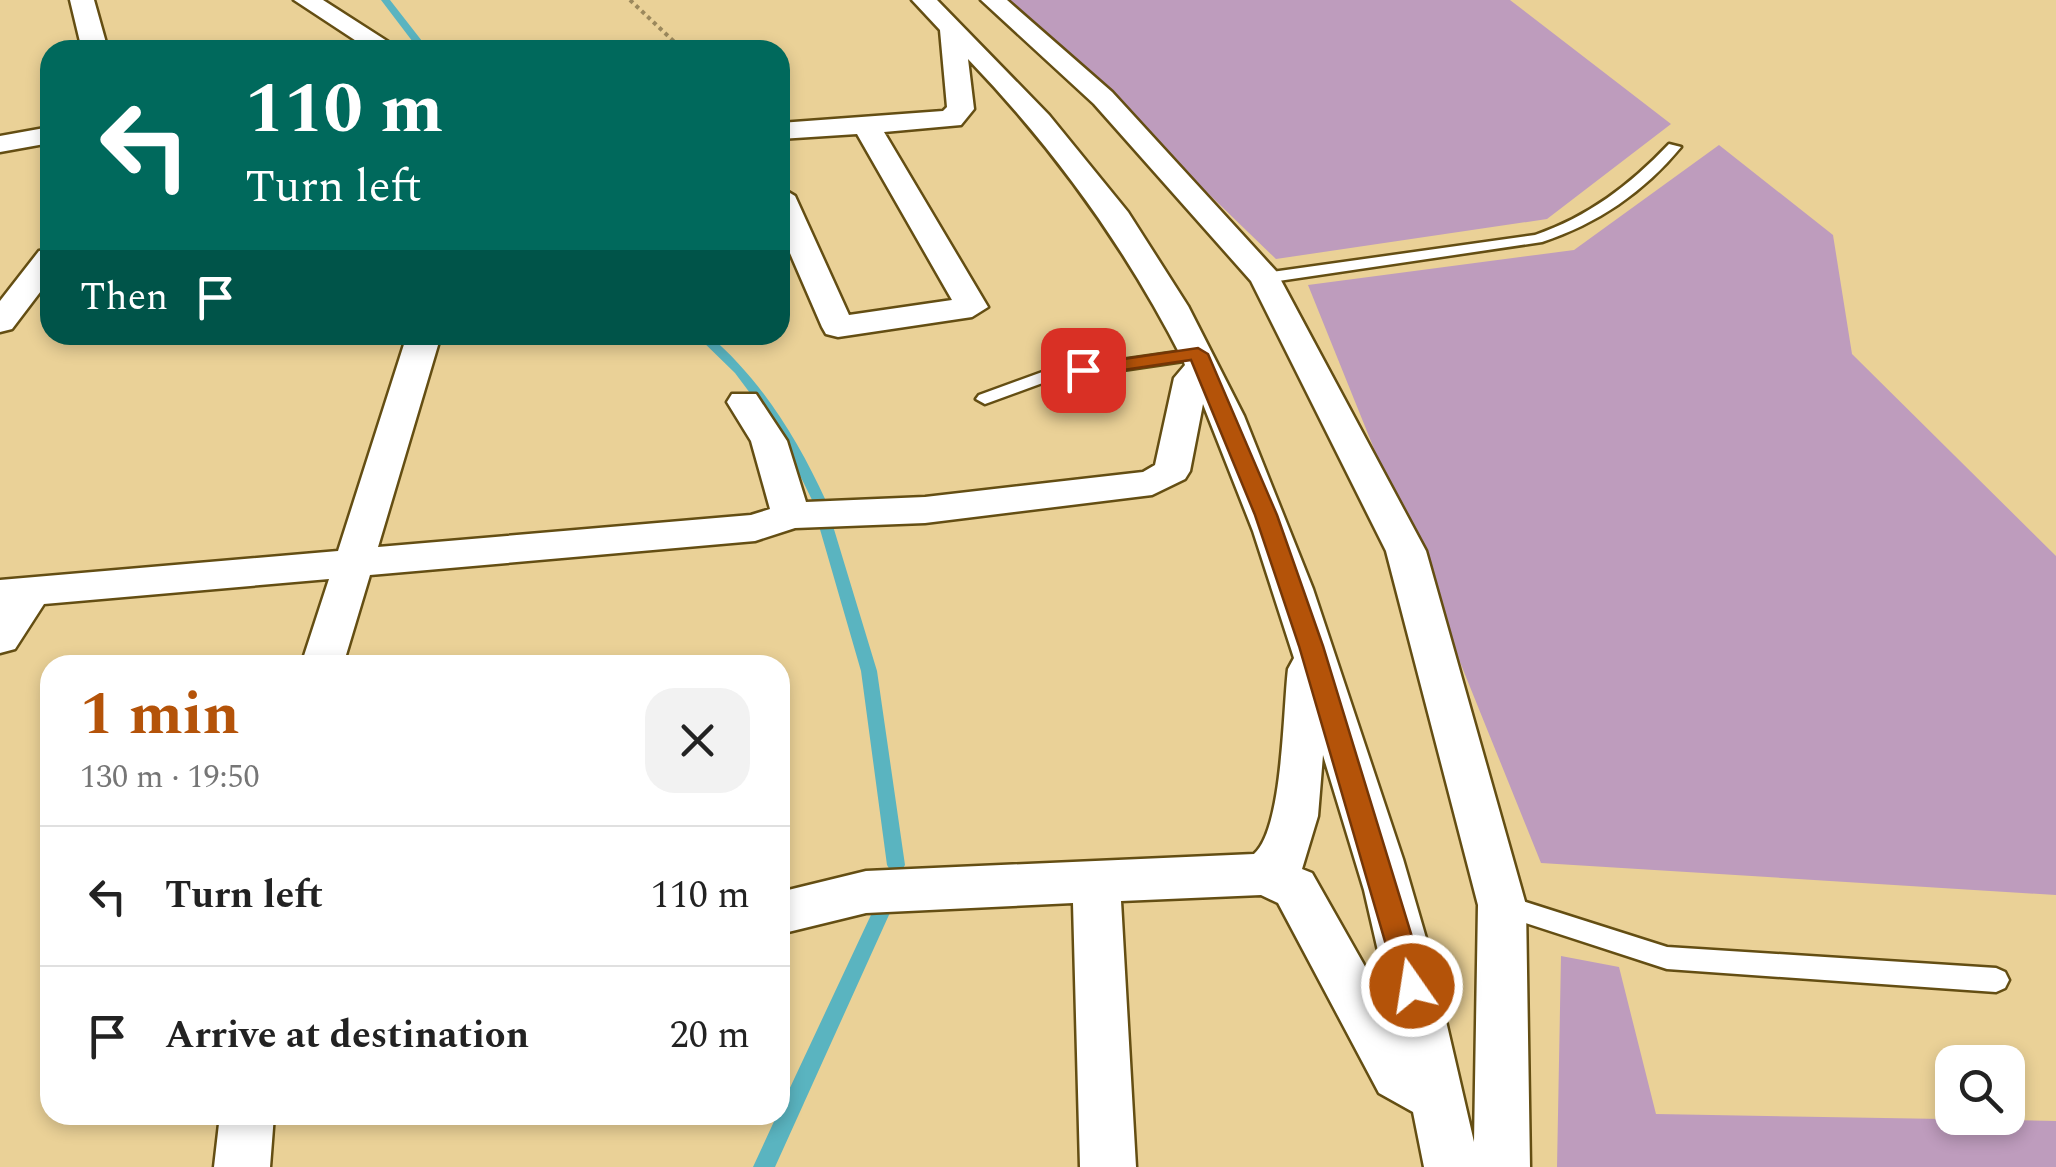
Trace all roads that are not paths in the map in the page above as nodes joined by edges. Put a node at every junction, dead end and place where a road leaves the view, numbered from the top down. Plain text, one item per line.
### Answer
1 (82, 0) edge
2 (306, 0) edge
3 (993, 0) edge
4 (938, 14) edge
5 (92, 40) edge
6 (372, 40) edge
7 (867, 127) junction
8 (790, 131) edge
9 (40, 137) edge
10 (0, 144) edge
11 (1674, 147) dead end
12 (790, 219) edge
13 (40, 271) edge
14 (1266, 278) junction
15 (0, 322) edge
16 (421, 345) edge
17 (1201, 360) junction
18 (984, 399) dead end
19 (744, 402) dead end
20 (791, 515) junction
21 (354, 561) junction
22 (16, 594) edge
23 (0, 638) edge
24 (1311, 646) junction
25 (325, 655) edge
26 (1264, 874) junction
27 (1096, 880) junction
28 (1502, 906) junction
29 (790, 911) edge
30 (1996, 980) dead end
31 (1436, 1097) junction
32 (246, 1125) edge
33 (242, 1167) edge
34 (1108, 1167) edge
35 (1452, 1167) edge
36 (1502, 1167) edge

1 - 5 street
2 - 6 street
3 - 14 street
4 - 7 street
4 - 17 street
7 - 8 street
7 - 12 street
9 - 10 street
11 - 14 lane
13 - 15 street
14 - 28 street
16 - 21 street
17 - 18 lane
17 - 20 street
17 - 24 street
19 - 20 street
20 - 21 street
21 - 22 street
21 - 25 street
22 - 23 street
24 - 26 street
24 - 31 street
26 - 27 street
26 - 31 street
27 - 29 street
27 - 34 street
28 - 30 lane
28 - 36 street
31 - 35 street
32 - 33 street

